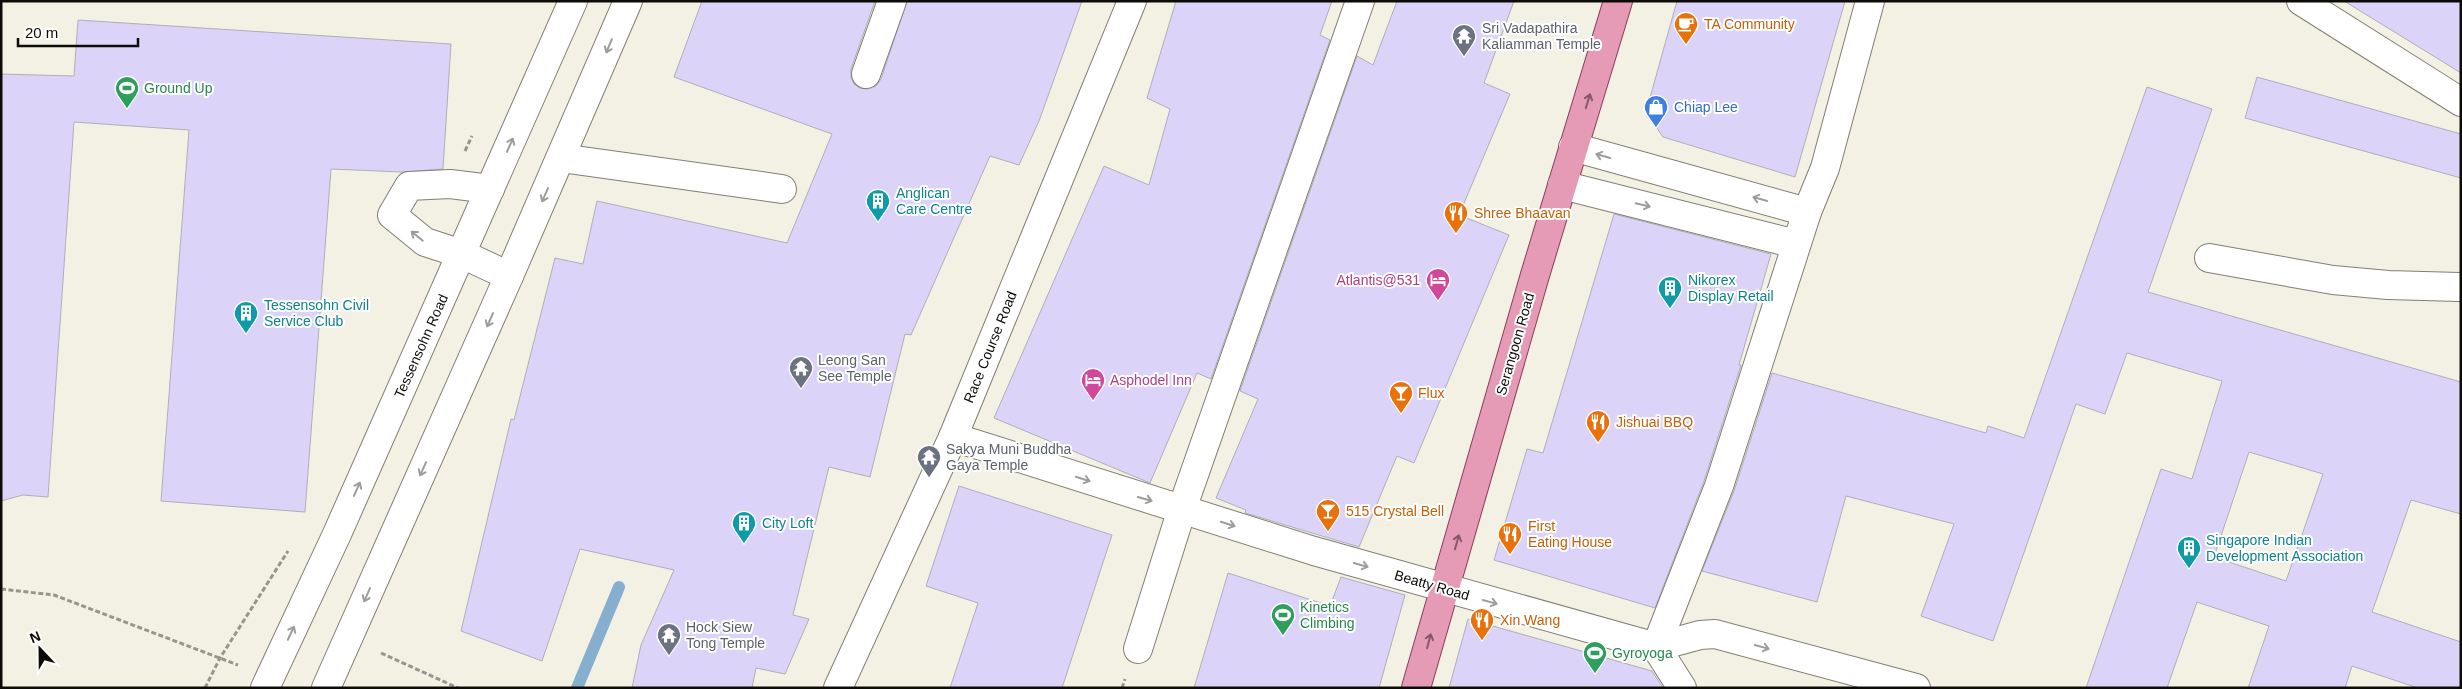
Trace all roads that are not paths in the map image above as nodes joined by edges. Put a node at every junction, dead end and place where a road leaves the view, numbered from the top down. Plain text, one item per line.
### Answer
1 (573, 1) edge
2 (628, 1) edge
3 (892, 1) edge
4 (1132, 1) edge
5 (1360, 1) edge
6 (1618, 1) edge
7 (1870, 1) edge
8 (2301, 1) edge
9 (866, 74) dead end
10 (2461, 102) edge
11 (1573, 147) junction
12 (561, 158) junction
13 (1562, 185) junction
14 (490, 189) junction
15 (782, 189) dead end
16 (1807, 212) junction
17 (1796, 244) junction
18 (462, 254) junction
19 (2209, 258) dead end
20 (510, 276) junction
21 (2459, 287) dead end
22 (953, 437) junction
23 (1182, 509) junction
24 (1443, 589) junction
25 (1656, 647) junction
26 (1138, 648) dead end
27 (267, 682) edge
28 (326, 688) edge
29 (838, 688) edge
30 (1416, 688) edge
31 (1682, 688) edge
32 (1916, 688) edge

14 -> 1 street, Tessensohn Road
2 -> 12 street
3 - 9 street
4 - 22 street, Race Course Road
5 - 23 street
11 -> 6 main road, Serangoon Road
7 - 16 street
8 - 10 street
11 - 13 main road, Serangoon Road
16 -> 11 street
12 - 15 street
12 -> 20 street
13 -> 17 street
24 -> 13 main road, Serangoon Road
14 - 18 street, Tessensohn Road
18 -> 14 street
16 - 17 street
17 - 25 street
18 - 20 street
27 -> 18 street, Tessensohn Road
19 - 21 street
20 -> 28 street
22 -> 23 street, Beatty Road
22 - 29 street, Race Course Road
23 -> 24 street, Beatty Road
23 - 26 street
24 -> 25 street, Beatty Road
30 -> 24 main road, Serangoon Road
25 - 31 street
25 -> 32 street

